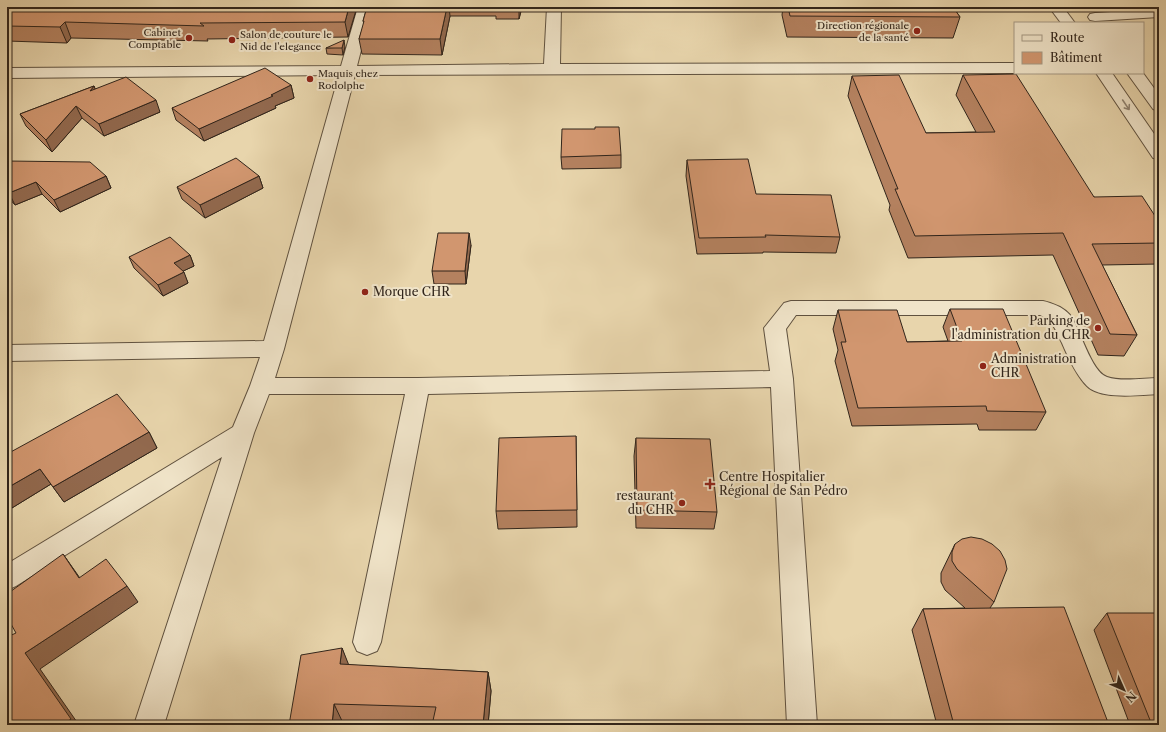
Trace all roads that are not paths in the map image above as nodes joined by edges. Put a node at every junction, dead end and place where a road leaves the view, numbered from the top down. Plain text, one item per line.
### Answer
1 (365, 7) edge
2 (554, 7) edge
3 (1056, 7) edge
4 (1159, 13) edge
5 (1093, 16) edge
6 (1067, 22) edge
7 (1014, 68) edge
8 (552, 69) junction
9 (348, 71) junction
10 (7, 73) edge
11 (1105, 74) edge
12 (1136, 74) edge
13 (1159, 106) edge
14 (1159, 154) edge
15 (273, 348) junction
16 (7, 353) edge
17 (782, 379) junction
18 (261, 386) junction
19 (418, 386) junction
20 (1159, 386) edge
21 (242, 433) junction
22 (7, 578) edge
23 (367, 642) dead end
24 (149, 725) edge
25 (802, 725) edge

1 - 9 street
2 - 8 street
3 - 6 street
4 - 5 street
7 - 8 street
8 - 9 street
9 - 10 street
9 - 15 street
11 -> 14 street
12 - 13 street
15 - 16 street
15 - 18 street
17 - 19 street
17 - 20 street
17 - 25 street
18 - 19 street
18 - 21 street
19 - 23 street
21 - 22 street
21 - 24 street

